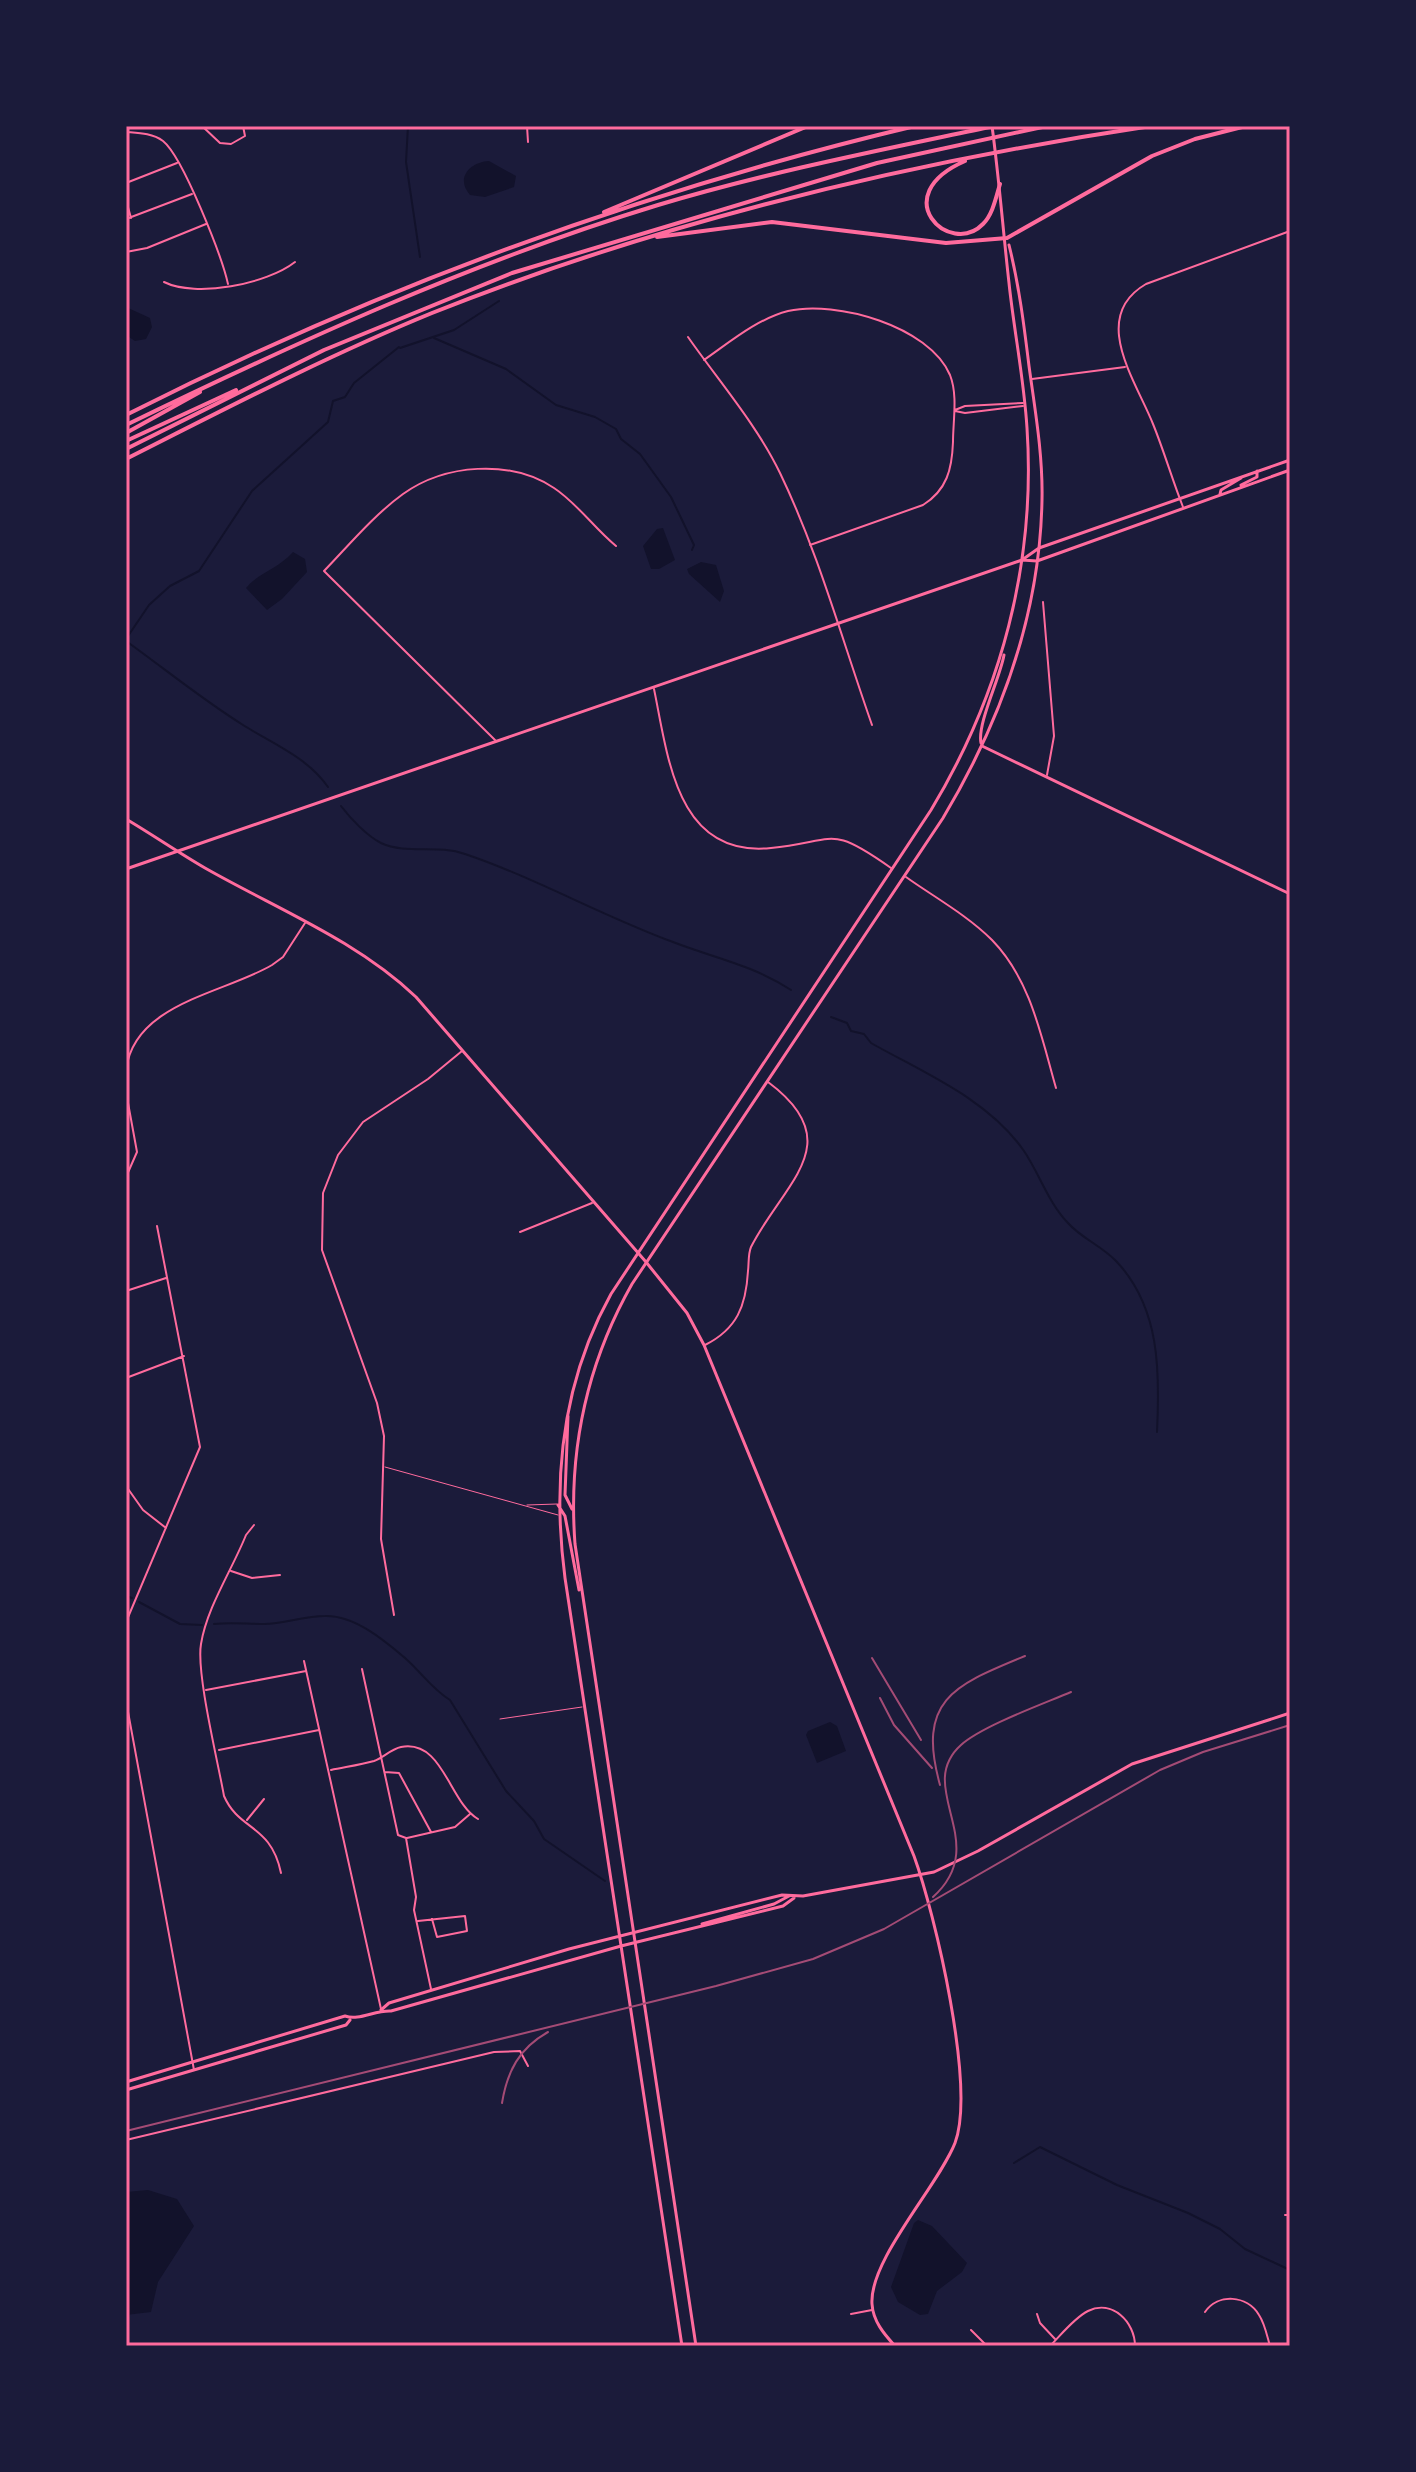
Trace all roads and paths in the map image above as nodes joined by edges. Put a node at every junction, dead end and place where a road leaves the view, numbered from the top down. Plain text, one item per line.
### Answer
1 (142, 126) edge
2 (202, 126) edge
3 (243, 126) edge
4 (296, 126) edge
5 (310, 126) edge
6 (527, 126) edge
7 (808, 126) edge
8 (915, 126) edge
9 (993, 126) edge
10 (1047, 126) edge
11 (1151, 126) edge
12 (1246, 126) edge
13 (126, 132) edge
14 (141, 133) junction
15 (528, 142) dead end
16 (974, 157) junction
17 (177, 163) junction
18 (126, 183) edge
19 (1000, 184) junction
20 (192, 194) junction
21 (126, 200) edge
22 (131, 218) junction
23 (126, 219) edge
24 (585, 221) junction
25 (206, 224) junction
26 (1290, 231) edge
27 (1007, 238) junction
28 (639, 240) junction
29 (126, 252) edge
30 (295, 262) dead end
31 (164, 282) dead end
32 (228, 284) junction
33 (688, 337) dead end
34 (704, 360) junction
35 (1127, 366) junction
36 (234, 373) junction
37 (1031, 379) junction
38 (257, 382) junction
39 (1025, 404) junction
40 (953, 410) junction
41 (126, 415) edge
42 (126, 425) edge
43 (126, 433) edge
44 (126, 441) edge
45 (126, 449) edge
46 (126, 459) edge
47 (1290, 460) edge
48 (1290, 470) edge
49 (1257, 471) junction
50 (1247, 474) junction
51 (1239, 488) junction
52 (1220, 494) junction
53 (1179, 497) junction
54 (1183, 509) junction
55 (810, 545) junction
56 (616, 546) dead end
57 (1039, 548) junction
58 (1022, 560) junction
59 (1037, 561) junction
60 (1043, 602) dead end
61 (838, 625) junction
62 (1006, 639) junction
63 (653, 688) junction
64 (872, 725) dead end
65 (497, 742) junction
66 (982, 746) junction
67 (1047, 776) junction
68 (126, 819) edge
69 (179, 851) junction
70 (126, 869) edge
71 (892, 869) junction
72 (905, 876) junction
73 (1290, 894) edge
74 (305, 922) junction
75 (462, 1051) junction
76 (127, 1060) edge
77 (126, 1070) edge
78 (768, 1081) junction
79 (1056, 1088) dead end
80 (126, 1092) edge
81 (126, 1177) edge
82 (593, 1202) junction
83 (157, 1226) dead end
84 (520, 1232) dead end
85 (636, 1251) junction
86 (646, 1262) junction
87 (167, 1278) junction
88 (126, 1291) edge
89 (704, 1345) junction
90 (184, 1356) junction
91 (126, 1378) edge
92 (568, 1409) junction
93 (385, 1467) junction
94 (126, 1486) edge
95 (558, 1504) junction
96 (525, 1506) junction
97 (572, 1509) junction
98 (558, 1515) junction
99 (254, 1525) dead end
100 (166, 1528) junction
101 (231, 1571) junction
102 (280, 1575) dead end
103 (583, 1605) junction
104 (394, 1615) dead end
105 (126, 1622) edge
106 (304, 1661) dead end
107 (362, 1669) dead end
108 (307, 1671) junction
109 (206, 1690) junction
110 (126, 1701) edge
111 (584, 1706) junction
112 (1290, 1713) edge
113 (500, 1719) dead end
114 (320, 1730) junction
115 (217, 1751) junction
116 (381, 1758) junction
117 (329, 1771) junction
118 (384, 1772) junction
119 (264, 1799) dead end
120 (470, 1814) junction
121 (478, 1819) dead end
122 (247, 1821) junction
123 (431, 1832) junction
124 (406, 1838) junction
125 (281, 1873) dead end
126 (921, 1876) junction
127 (789, 1896) junction
128 (796, 1897) junction
129 (432, 1919) junction
130 (416, 1922) junction
131 (697, 1927) junction
132 (634, 1932) junction
133 (619, 1936) junction
134 (635, 1942) junction
135 (621, 1946) junction
136 (432, 1990) junction
137 (381, 2010) junction
138 (351, 2018) junction
139 (192, 2063) junction
140 (528, 2066) dead end
141 (194, 2070) junction
142 (126, 2082) edge
143 (126, 2090) edge
144 (126, 2140) edge
145 (1285, 2215) dead end
146 (1290, 2215) edge
147 (872, 2310) junction
148 (1205, 2312) dead end
149 (851, 2314) dead end
150 (1037, 2314) dead end
151 (971, 2330) dead end
152 (1056, 2340) junction
153 (682, 2346) edge
154 (696, 2346) edge
155 (895, 2346) edge
156 (987, 2346) edge
157 (1050, 2346) edge
158 (1135, 2346) edge
159 (1270, 2346) edge

1 - 14 street
2 - 3 street
4 - 5 street
6 - 15 street
7 - 24 highway
8 - 24 highway
9 - 19 main road
9 - 36 highway
10 - 38 highway
11 - 16 highway
12 - 27 highway
13 - 14 street
14 - 17 street
16 - 19 highway
16 - 28 highway
17 - 18 street
17 - 20 street
19 - 27 main road
20 - 22 street
20 - 25 street
21 - 22 street
22 - 23 street
24 - 41 highway
25 - 29 street
25 - 32 street
26 - 35 street
27 - 28 highway
27 - 37 main road
27 - 39 main road
28 - 46 highway
30 - 32 street
31 - 32 street
33 - 34 street
34 - 40 street
34 - 55 street
35 - 37 street
35 - 53 street
36 - 42 highway
36 - 43 highway
37 - 57 main road
38 - 44 highway
38 - 45 highway
39 - 40 street
39 - 40 street
39 - 58 main road
40 - 55 street
47 - 49 main road
48 - 51 main road
49 - 50 main road
49 - 51 main road
50 - 52 main road
50 - 53 main road
51 - 52 main road
52 - 54 main road
53 - 54 street
53 - 57 main road
54 - 59 main road
55 - 61 street
56 - 65 street
57 - 58 main road
57 - 59 main road
58 - 59 main road
58 - 61 main road
58 - 62 main road
59 - 66 main road
60 - 67 street
61 - 63 main road
61 - 64 street
62 - 66 main road
62 - 71 main road
63 - 65 main road
63 - 71 street
65 - 69 main road
66 - 67 main road
66 - 72 main road
67 - 73 main road
68 - 69 main road
69 - 70 main road
69 - 74 main road
71 - 85 main road
72 - 78 main road
72 - 79 street
74 - 75 main road
74 - 76 street
75 - 82 main road
75 - 93 street
76 - 77 street
78 - 86 main road
78 - 89 street
80 - 81 street
82 - 84 street
82 - 85 main road
83 - 87 street
85 - 86 main road
85 - 92 main road
86 - 89 main road
86 - 97 main road
87 - 88 street
87 - 90 street
89 - 126 main road
90 - 91 street
90 - 100 street
92 - 95 main road
92 - 97 main road
93 - 96 lane
93 - 104 street
94 - 100 street
95 - 96 lane
95 - 98 main road
95 - 103 main road
96 - 98 lane
97 - 103 main road
98 - 111 main road
99 - 101 street
100 - 105 street
101 - 102 street
101 - 109 street
103 - 132 main road
106 - 108 street
107 - 116 street
108 - 109 street
108 - 114 street
109 - 115 street
110 - 139 street
111 - 113 lane
111 - 133 main road
112 - 126 main road
114 - 115 street
114 - 117 street
115 - 122 street
116 - 117 street
116 - 118 street
116 - 120 street
117 - 137 street
118 - 123 street
118 - 124 street
119 - 122 street
120 - 121 street
120 - 123 street
122 - 125 street
123 - 124 street
124 - 130 street
126 - 128 main road
126 - 147 main road
127 - 128 main road
127 - 131 main road
127 - 132 main road
128 - 131 main road
129 - 129 street
129 - 130 street
130 - 136 street
131 - 134 main road
132 - 133 main road
132 - 134 main road
133 - 135 main road
133 - 136 main road
134 - 135 main road
134 - 154 main road
135 - 137 main road
135 - 153 main road
136 - 137 main road
137 - 138 main road
138 - 139 main road
138 - 141 main road
139 - 141 street
139 - 142 main road
140 - 144 street
141 - 143 main road
145 - 146 street
147 - 149 street
147 - 155 main road
148 - 159 street
150 - 152 street
151 - 156 street
152 - 157 street
152 - 158 street

